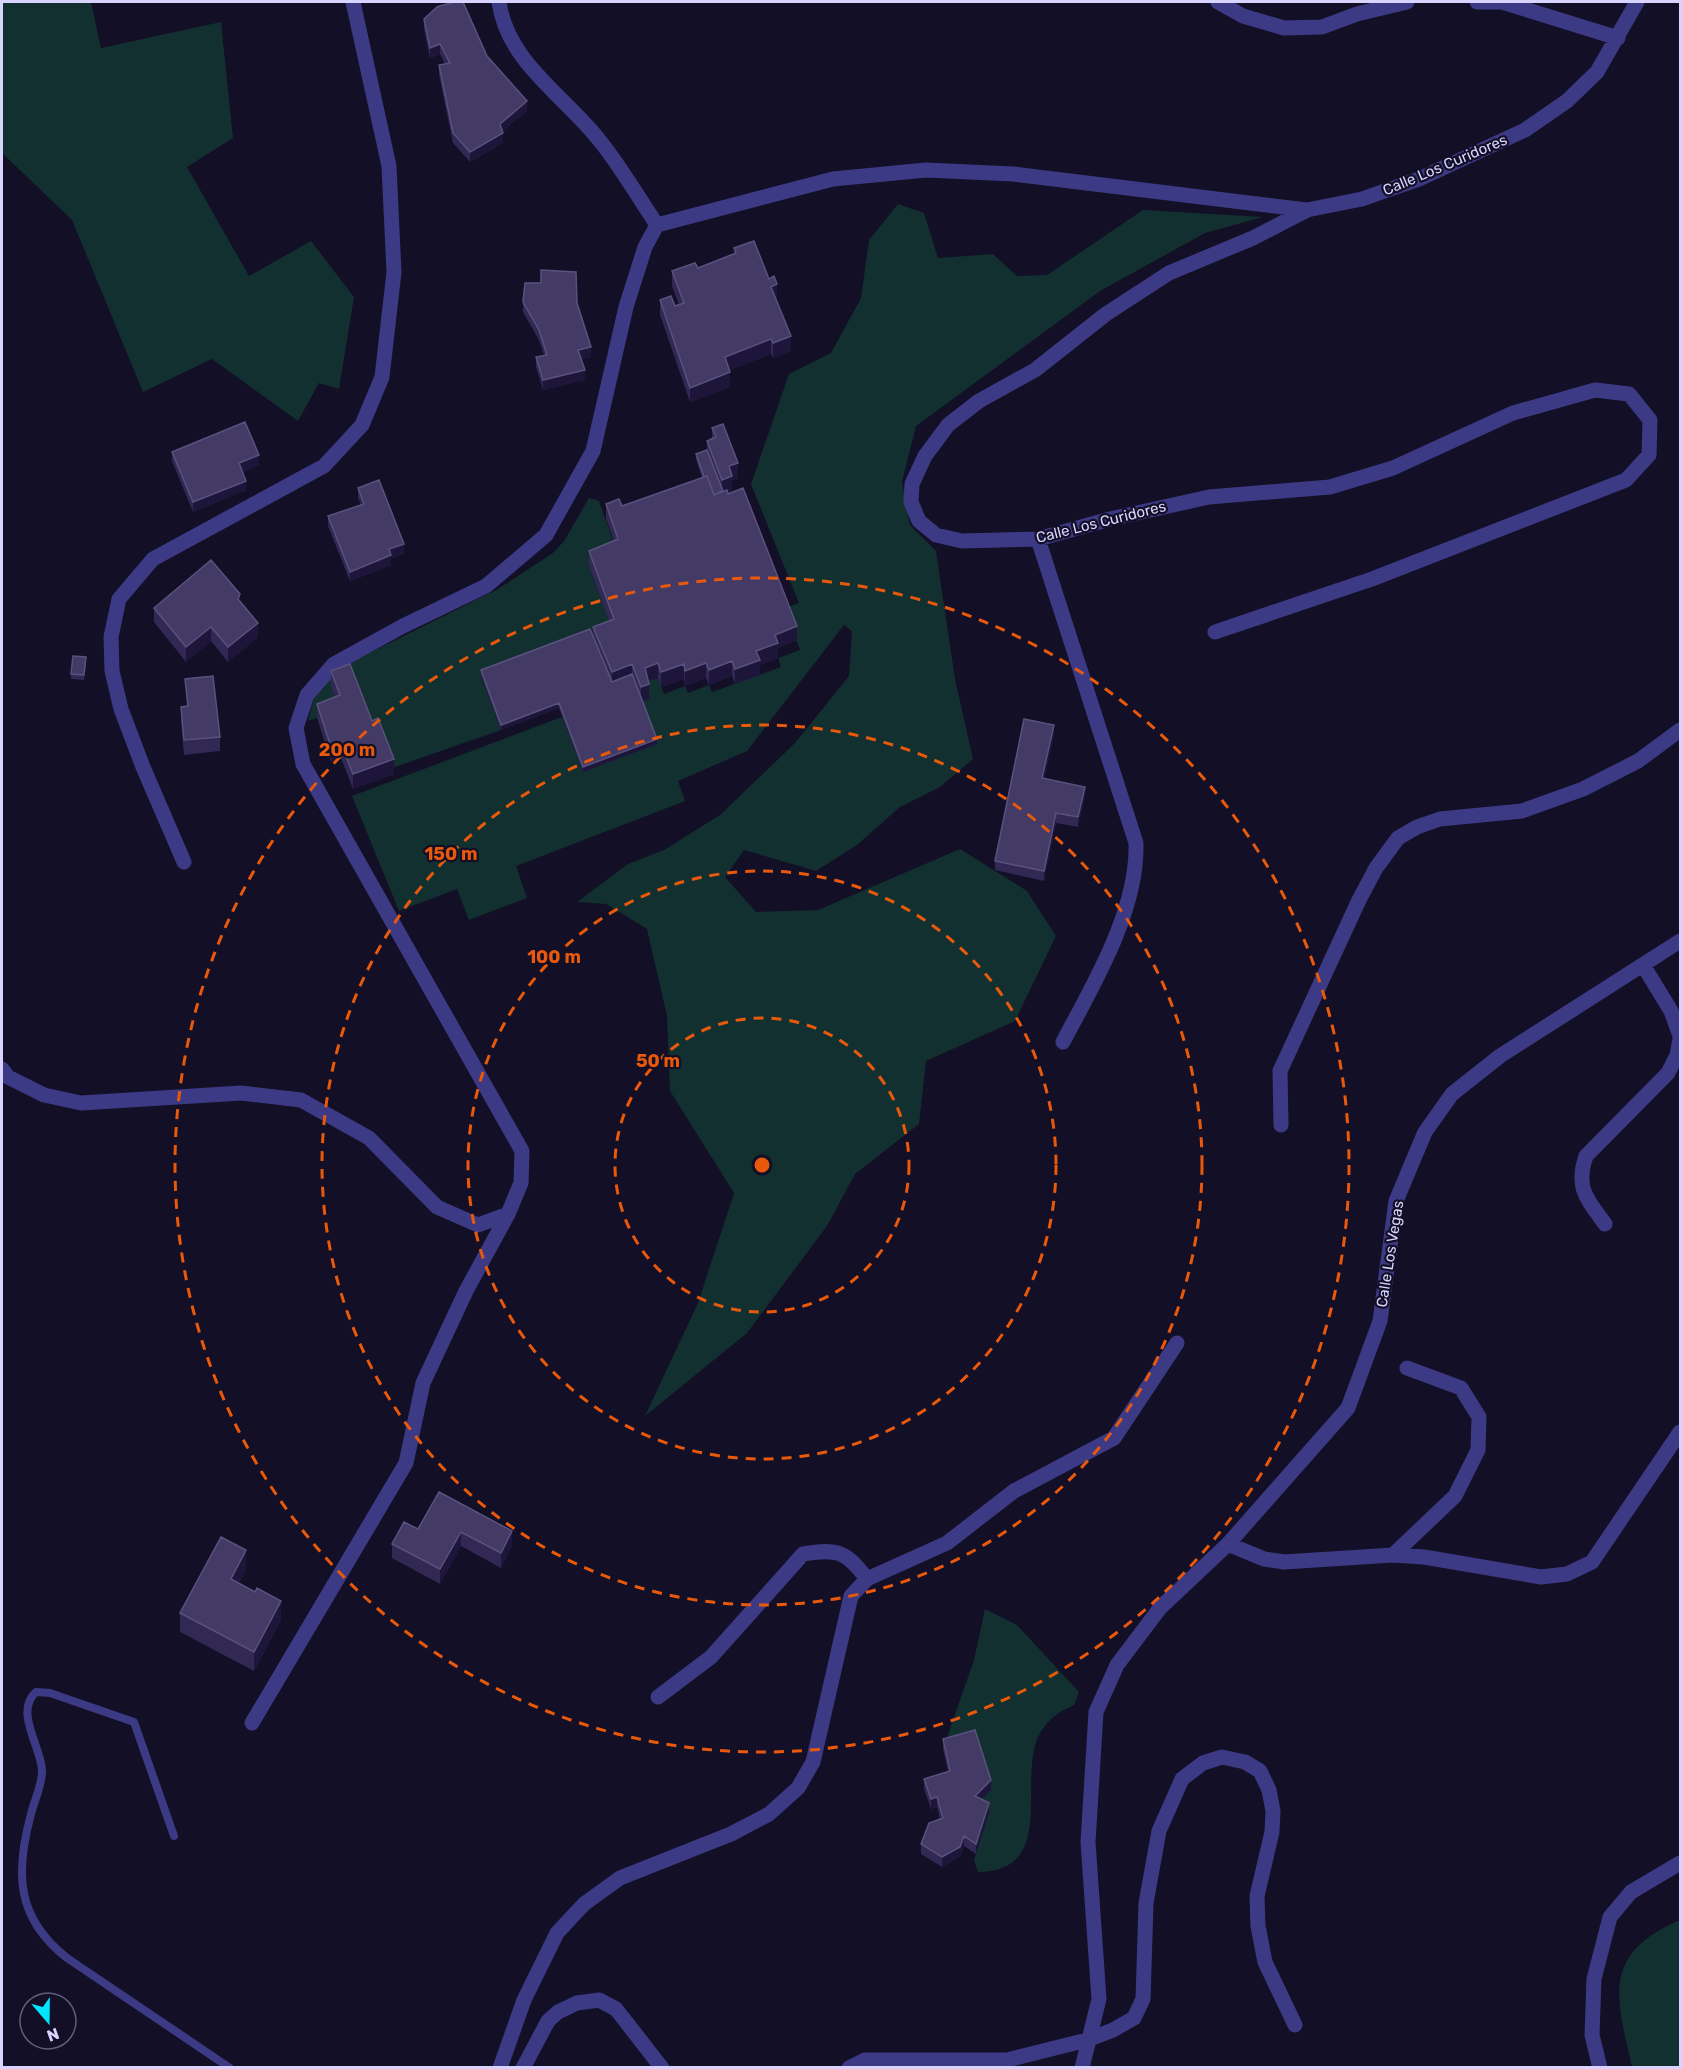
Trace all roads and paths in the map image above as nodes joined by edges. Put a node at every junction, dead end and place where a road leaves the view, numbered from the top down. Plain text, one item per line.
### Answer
1 (353, 2) edge
2 (499, 2) edge
3 (1218, 2) edge
4 (1407, 2) edge
5 (1476, 2) edge
6 (1637, 2) edge
7 (1618, 38) junction
8 (1307, 210) junction
9 (657, 225) junction
10 (1038, 539) junction
11 (1215, 632) dead end
12 (1680, 730) edge
13 (184, 862) dead end
14 (1680, 941) edge
15 (1643, 965) junction
16 (1680, 1038) edge
17 (1063, 1042) dead end
18 (2, 1069) edge
19 (1281, 1125) dead end
20 (508, 1214) junction
21 (1605, 1224) dead end
22 (1177, 1342) dead end
23 (1407, 1368) dead end
24 (1680, 1432) edge
25 (1228, 1544) junction
26 (1393, 1555) junction
27 (867, 1580) junction
28 (658, 1697) dead end
29 (252, 1723) dead end
30 (174, 1836) dead end
31 (1680, 1863) edge
32 (1294, 2025) dead end
33 (1087, 2040) junction
34 (230, 2067) edge
35 (500, 2067) edge
36 (523, 2067) edge
37 (662, 2067) edge
38 (849, 2067) edge
39 (1082, 2067) edge
40 (1600, 2067) edge

1 - 13 street
2 - 9 street
3 - 4 street
5 - 7 street
6 - 7 street, Calle Los Curidores
7 - 8 street, Calle Los Curidores
8 - 9 street
8 - 10 street, Calle Los Curidores
9 - 20 street
10 - 11 street, Calle Los Curidores
10 - 17 street
12 - 19 street
14 - 15 street, Calle Los Vegas
15 - 16 street
15 - 25 street, Calle Los Vegas
16 - 21 street
18 - 20 street
20 - 29 street
22 - 27 street
23 - 26 street
24 - 26 street
25 - 26 street
25 - 33 street, Calle Los Vegas
27 - 28 street
27 - 35 street
30 - 34 lane
31 - 40 street
32 - 33 street
33 - 38 street
33 - 39 street, Calle Los Vegas
36 - 37 street

